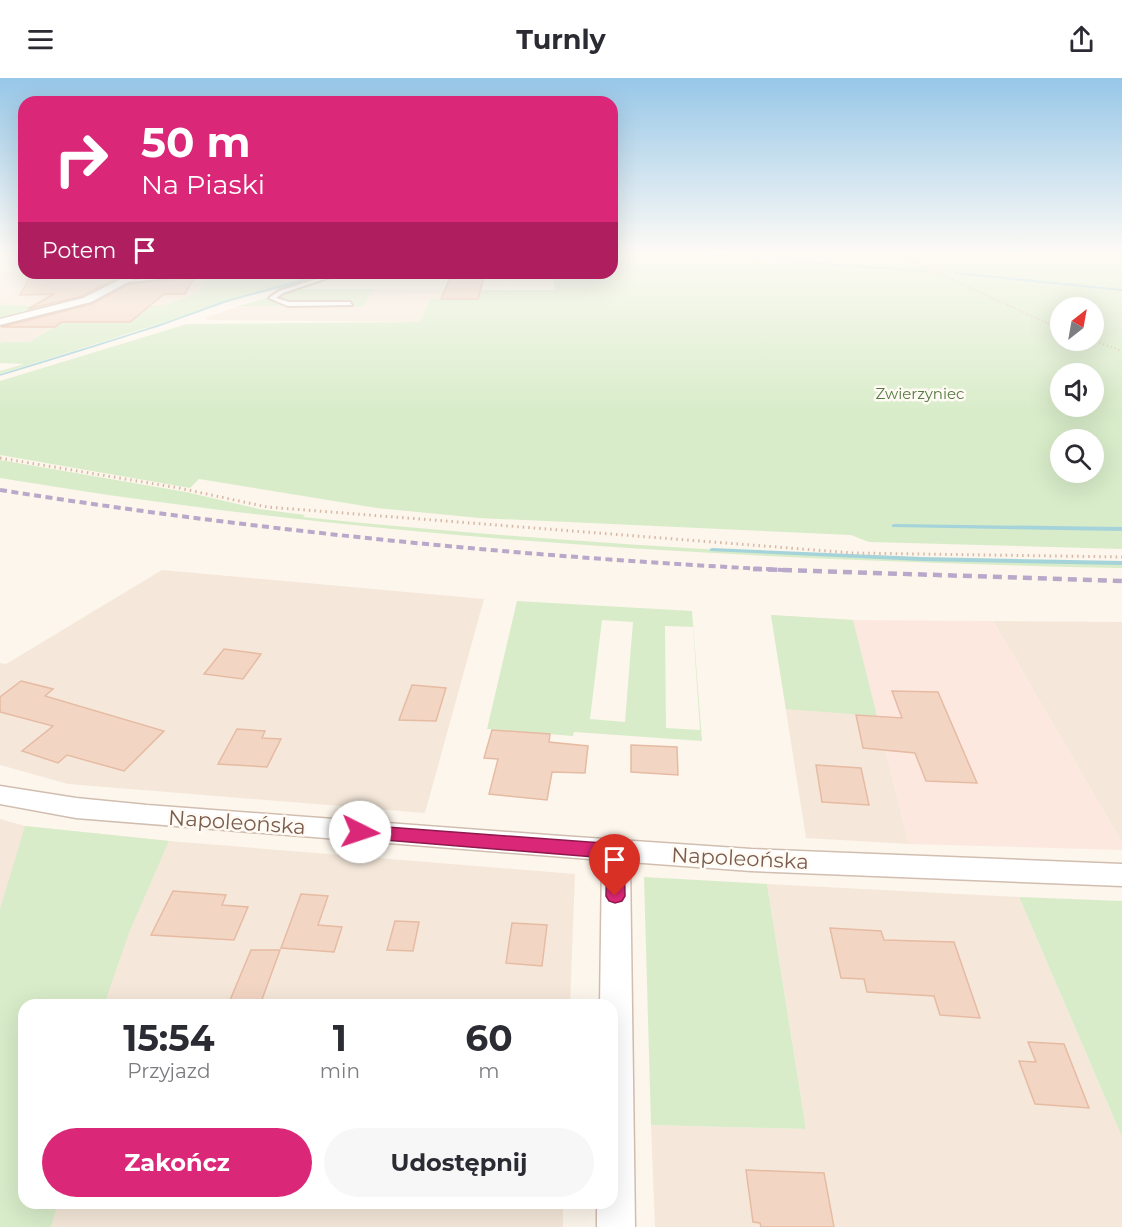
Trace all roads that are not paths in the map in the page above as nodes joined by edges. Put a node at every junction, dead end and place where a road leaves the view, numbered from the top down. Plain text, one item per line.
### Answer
1 (62, 307) edge
2 (0, 322) edge
3 (0, 795) edge
4 (616, 851) junction
5 (1122, 874) edge
6 (616, 999) edge
7 (616, 1209) edge
8 (616, 1227) edge

1 - 2 street
3 - 4 street, Napoleońska
4 - 5 street, Napoleońska
4 - 6 street
7 - 8 street

